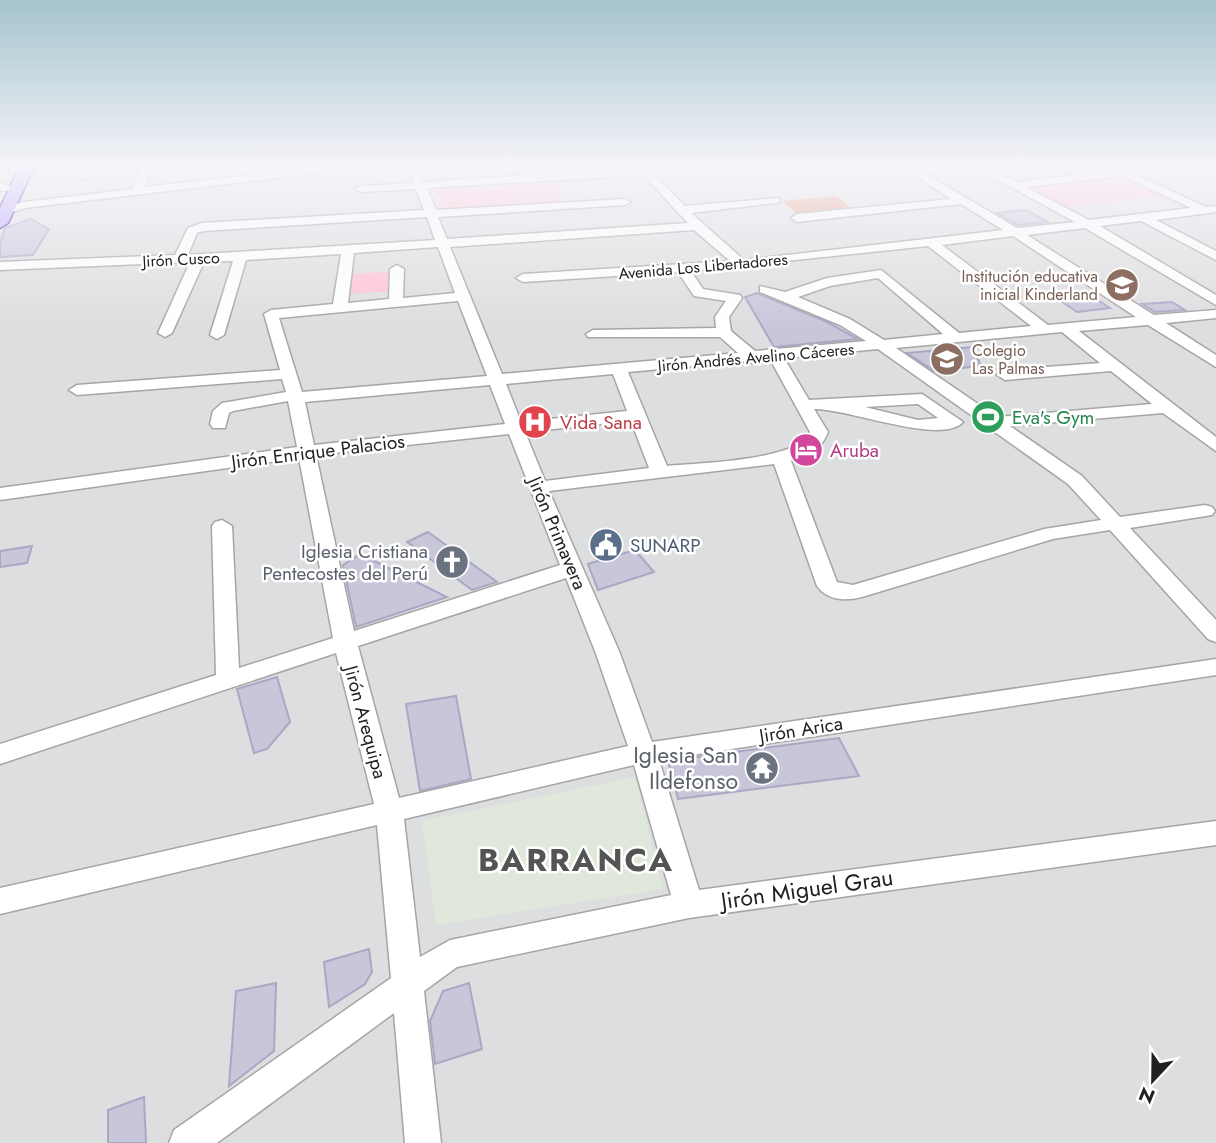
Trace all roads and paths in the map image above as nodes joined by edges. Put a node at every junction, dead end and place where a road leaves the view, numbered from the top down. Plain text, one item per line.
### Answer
1 (380, 220) edge
2 (435, 220) edge
3 (547, 220) edge
4 (679, 220) edge
5 (692, 220) edge
6 (995, 220) edge
7 (1081, 220) edge
8 (1111, 220) edge
9 (1148, 220) edge
10 (1086, 223) junction
11 (697, 226) junction
12 (1015, 232) junction
13 (264, 239) junction
14 (929, 241) junction
15 (444, 243) junction
16 (348, 250) junction
17 (1216, 256) edge
18 (241, 257) junction
19 (199, 258) junction
20 (179, 260) junction
21 (741, 264) junction
22 (0, 266) edge
23 (397, 269) dead end
24 (683, 270) junction
25 (523, 278) dead end
26 (765, 289) dead end
27 (465, 296) junction
28 (786, 297) junction
29 (396, 301) junction
30 (1216, 302) edge
31 (340, 306) junction
32 (1212, 318) edge
33 (1152, 320) junction
34 (1066, 328) junction
35 (1044, 330) junction
36 (724, 332) junction
37 (165, 333) dead end
38 (593, 334) dead end
39 (217, 335) dead end
40 (956, 338) junction
41 (882, 345) junction
42 (776, 357) junction
43 (754, 359) junction
44 (1216, 362) edge
45 (1116, 366) junction
46 (619, 369) junction
47 (289, 373) junction
48 (1005, 375) dead end
49 (497, 379) junction
50 (77, 390) dead end
51 (296, 397) junction
52 (829, 403) junction
53 (804, 405) junction
54 (1170, 407) junction
55 (636, 415) junction
56 (990, 423) junction
57 (219, 424) dead end
58 (514, 428) junction
59 (1216, 446) edge
60 (307, 451) junction
61 (781, 458) junction
62 (659, 470) junction
63 (538, 486) junction
64 (0, 494) edge
65 (1205, 511) dead end
66 (1115, 522) junction
67 (222, 526) dead end
68 (573, 568) junction
69 (1216, 634) edge
70 (345, 642) junction
71 (1216, 667) edge
72 (228, 680) junction
73 (642, 753) junction
74 (0, 754) edge
75 (390, 813) junction
76 (1216, 833) edge
77 (0, 901) edge
78 (689, 905) junction
79 (409, 983) junction
80 (187, 1143) edge
81 (423, 1143) edge

1 - 13 street
2 - 15 street, Jirón Primavera
3 - 15 street, Jirón Cusco
4 - 11 street, Jirón Cusco
5 - 11 street
6 - 12 street
7 - 10 street
8 - 10 street, Avenida Los Libertadores
9 - 17 street
10 - 12 street, Avenida Los Libertadores
10 - 30 street
11 - 21 street
12 - 14 street, Avenida Los Libertadores
12 - 33 street
13 - 16 street, Jirón Cusco
13 - 18 street, Jirón Cusco
13 - 20 street
14 - 21 street, Avenida Los Libertadores
14 - 35 street
15 - 16 street, Jirón Cusco
15 - 27 street, Jirón Primavera
16 - 31 street
18 - 19 street, Jirón Cusco
18 - 39 street
19 - 20 street, Jirón Cusco
19 - 37 street
20 - 22 street, Jirón Cusco
21 - 24 street, Avenida Los Libertadores
23 - 29 street
24 - 25 street, Avenida Los Libertadores
24 - 36 street
26 - 28 street
27 - 29 street
27 - 49 street, Jirón Primavera
28 - 40 street
28 - 41 street
29 - 31 street
31 - 47 street, Jirón Arequipa
32 - 33 street, Jirón Andrés Avelino Cáceres
33 - 34 street, Jirón Andrés Avelino Cáceres
33 - 44 street
34 - 35 street, Jirón Andrés Avelino Cáceres
34 - 45 street
35 - 40 street, Jirón Andrés Avelino Cáceres
36 - 38 street
36 - 43 street
40 - 41 street, Jirón Andrés Avelino Cáceres
41 - 42 street, Jirón Andrés Avelino Cáceres
41 - 56 street
42 - 43 street, Jirón Andrés Avelino Cáceres
42 - 53 street
43 - 46 street, Jirón Andrés Avelino Cáceres
45 - 48 street
45 - 54 street
46 - 49 street, Jirón Andrés Avelino Cáceres
46 - 55 street
47 - 50 street
47 - 51 street, Jirón Arequipa
49 - 51 street, Jirón Andrés Avelino Cáceres
49 - 58 street, Jirón Primavera
51 - 57 street, Jirón Andrés Avelino Cáceres
51 - 60 street, Jirón Arequipa
52 - 52 street
52 - 53 street
53 - 61 street
54 - 56 street
54 - 59 street
55 - 58 street, Jirón Enrique Palacios
55 - 62 street
56 - 66 street
58 - 60 street, Jirón Enrique Palacios
58 - 63 street, Jirón Primavera
60 - 64 street, Jirón Enrique Palacios
60 - 70 street, Jirón Arequipa
61 - 62 street
61 - 66 street
62 - 63 street
63 - 68 street, Jirón Primavera
65 - 66 street
66 - 69 street
67 - 72 street
68 - 70 street
68 - 73 street, Jirón Primavera
70 - 72 street
70 - 75 street, Jirón Arequipa
71 - 73 street, Jirón Arica
72 - 74 street
73 - 75 street, Jirón Arica
73 - 78 street, Jirón Primavera
75 - 77 street, Jirón Arica
75 - 79 street, Jirón Arequipa
76 - 78 street, Jirón Miguel Grau
78 - 79 street, Jirón Miguel Grau
79 - 80 street, Jirón Miguel Grau
79 - 81 street, Jirón Arequipa

